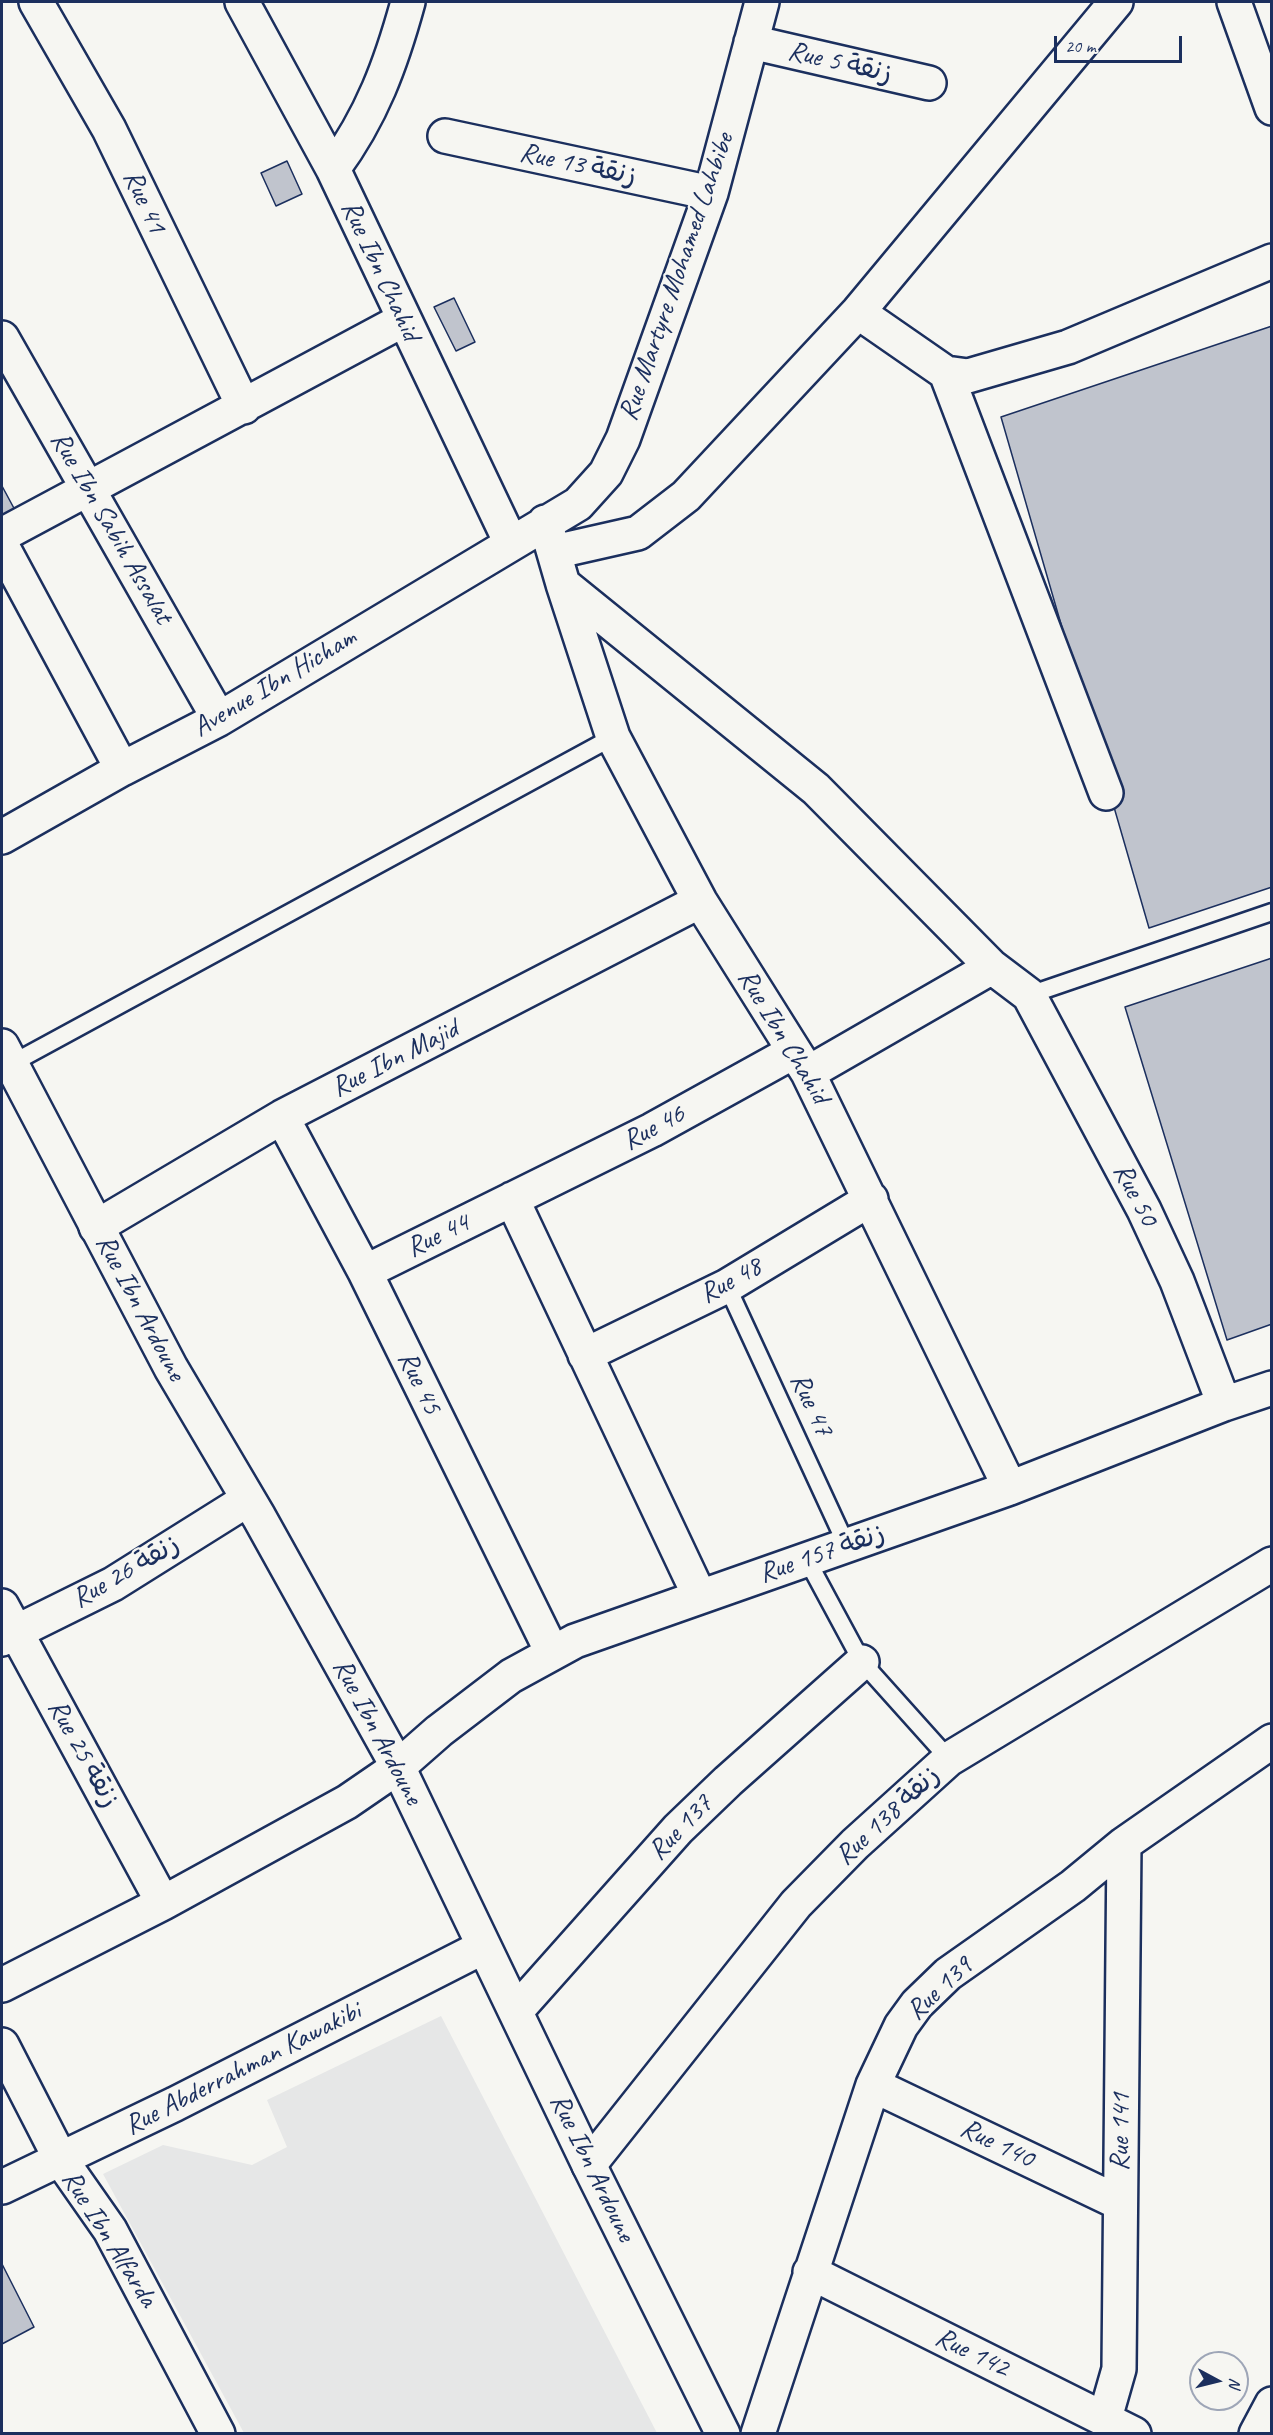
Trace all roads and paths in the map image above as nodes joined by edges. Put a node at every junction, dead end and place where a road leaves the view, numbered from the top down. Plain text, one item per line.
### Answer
1 (36, 2) edge
2 (242, 2) edge
3 (408, 2) edge
4 (762, 2) edge
5 (1116, 2) edge
6 (1234, 2) edge
7 (751, 42) junction
8 (929, 83) dead end
9 (1272, 108) edge
10 (445, 136) dead end
11 (333, 169) junction
12 (711, 193) junction
13 (1272, 261) edge
14 (858, 312) junction
15 (403, 320) junction
16 (2, 338) edge
17 (946, 373) junction
18 (244, 407) junction
19 (90, 490) junction
20 (2, 535) edge
21 (550, 537) junction
22 (511, 543) junction
23 (2, 546) edge
24 (563, 584) junction
25 (219, 719) junction
26 (613, 737) junction
27 (122, 769) junction
28 (1106, 793) dead end
29 (2, 837) edge
30 (700, 901) junction
31 (1272, 912) edge
32 (992, 967) junction
33 (1029, 995) junction
34 (5, 1060) edge
35 (801, 1062) junction
36 (282, 1117) junction
37 (512, 1199) junction
38 (872, 1199) junction
39 (96, 1227) junction
40 (364, 1272) junction
41 (726, 1286) junction
42 (585, 1355) junction
43 (1272, 1389) edge
44 (1224, 1404) junction
45 (1010, 1488) junction
46 (247, 1500) junction
47 (847, 1546) junction
48 (806, 1558) junction
49 (1272, 1564) edge
50 (700, 1597) junction
51 (6, 1626) edge
52 (552, 1652) junction
53 (862, 1662) junction
54 (1272, 1741) edge
55 (949, 1759) junction
56 (398, 1767) junction
57 (1124, 1844) junction
58 (163, 1903) junction
59 (483, 1947) junction
60 (2, 1985) edge
61 (516, 2011) junction
62 (2, 2045) edge
63 (873, 2085) junction
64 (61, 2160) junction
65 (589, 2164) junction
66 (2, 2187) edge
67 (1120, 2203) junction
68 (810, 2272) junction
69 (1272, 2404) edge
70 (1105, 2418) junction
71 (218, 2433) edge
72 (723, 2433) edge
73 (758, 2433) edge
74 (1134, 2433) edge
75 (1256, 2433) edge

1 - 18 street, Rue 41
2 - 11 street, Rue Ibn Chahid
3 - 11 street
4 - 7 street, Rue Martyre Mohamed Lahbibe
5 - 14 street
6 - 9 street
7 - 8 street, Rue 5 زنقة
7 - 12 street, Rue Martyre Mohamed Lahbibe
10 - 12 street, Rue 13 زنقة
11 - 15 street, Rue Ibn Chahid
12 - 21 street, Rue Martyre Mohamed Lahbibe
13 - 17 street
14 - 17 street
14 - 21 street
15 - 18 street
15 - 22 street, Rue Ibn Chahid
16 - 19 street, Rue Ibn Sabih Assalat
17 - 28 street
18 - 19 street
19 - 20 street
19 - 25 street, Rue Ibn Sabih Assalat
21 - 22 street, Avenue Ibn Hicham
21 - 24 street, Rue Ibn Chahid
22 - 25 street, Avenue Ibn Hicham
23 - 27 street
24 - 26 street, Rue Ibn Chahid
24 - 32 street
25 - 27 street, Avenue Ibn Hicham
26 - 30 street, Rue Ibn Chahid
26 - 34 lane
27 - 29 street, Avenue Ibn Hicham
30 - 35 street, Rue Ibn Chahid
30 - 36 street, Rue Ibn Majid
31 - 33 lane
32 - 33 street
32 - 35 street, Rue 46
33 - 44 street, Rue 50
34 - 39 street, Rue Ibn Ardoune
35 - 37 street, Rue 46
35 - 38 street, Rue Ibn Chahid
36 - 39 street, Rue Ibn Majid
36 - 40 street, Rue 45
37 - 40 street, Rue 44
37 - 42 street
38 - 41 street, Rue 48
38 - 45 street, Rue Ibn Chahid
39 - 46 street, Rue Ibn Ardoune
40 - 52 street, Rue 45
41 - 42 street, Rue 48
41 - 47 lane, Rue 47
42 - 50 street
43 - 44 street, Rue 157 زنقة
44 - 45 street, Rue 157 زنقة
45 - 47 street, Rue 157 زنقة
46 - 51 street, Rue 26 زنقة
46 - 56 street, Rue Ibn Ardoune
47 - 48 street, Rue 157 زنقة
48 - 50 street, Rue 157 زنقة
48 - 53 lane
49 - 55 street, Rue 138 زنقة
50 - 52 street, Rue 157 زنقة
51 - 58 street, Rue 25 زنقة
52 - 56 street, Rue 157 زنقة
53 - 55 lane
53 - 61 street, Rue 137
54 - 57 street, Rue 139
55 - 65 street, Rue 138 زنقة
56 - 58 street, Rue 157 زنقة
56 - 59 street, Rue Ibn Ardoune
57 - 63 street, Rue 139
57 - 67 street, Rue 141
58 - 60 street, Rue 157 زنقة
59 - 61 street, Rue Ibn Ardoune
59 - 64 street, Rue Abderrahman Kawakibi
61 - 65 street, Rue Ibn Ardoune
62 - 64 street, Rue Ibn Alfarda
63 - 67 street, Rue 140
63 - 68 street, Rue 139
64 - 66 street, Rue Abderrahman Kawakibi
64 - 71 street, Rue Ibn Alfarda
65 - 72 street, Rue Ibn Ardoune
67 - 70 street, Rue 141
68 - 70 street, Rue 142
68 - 73 street, Rue 139
69 - 75 street
70 - 74 street, Rue 142

